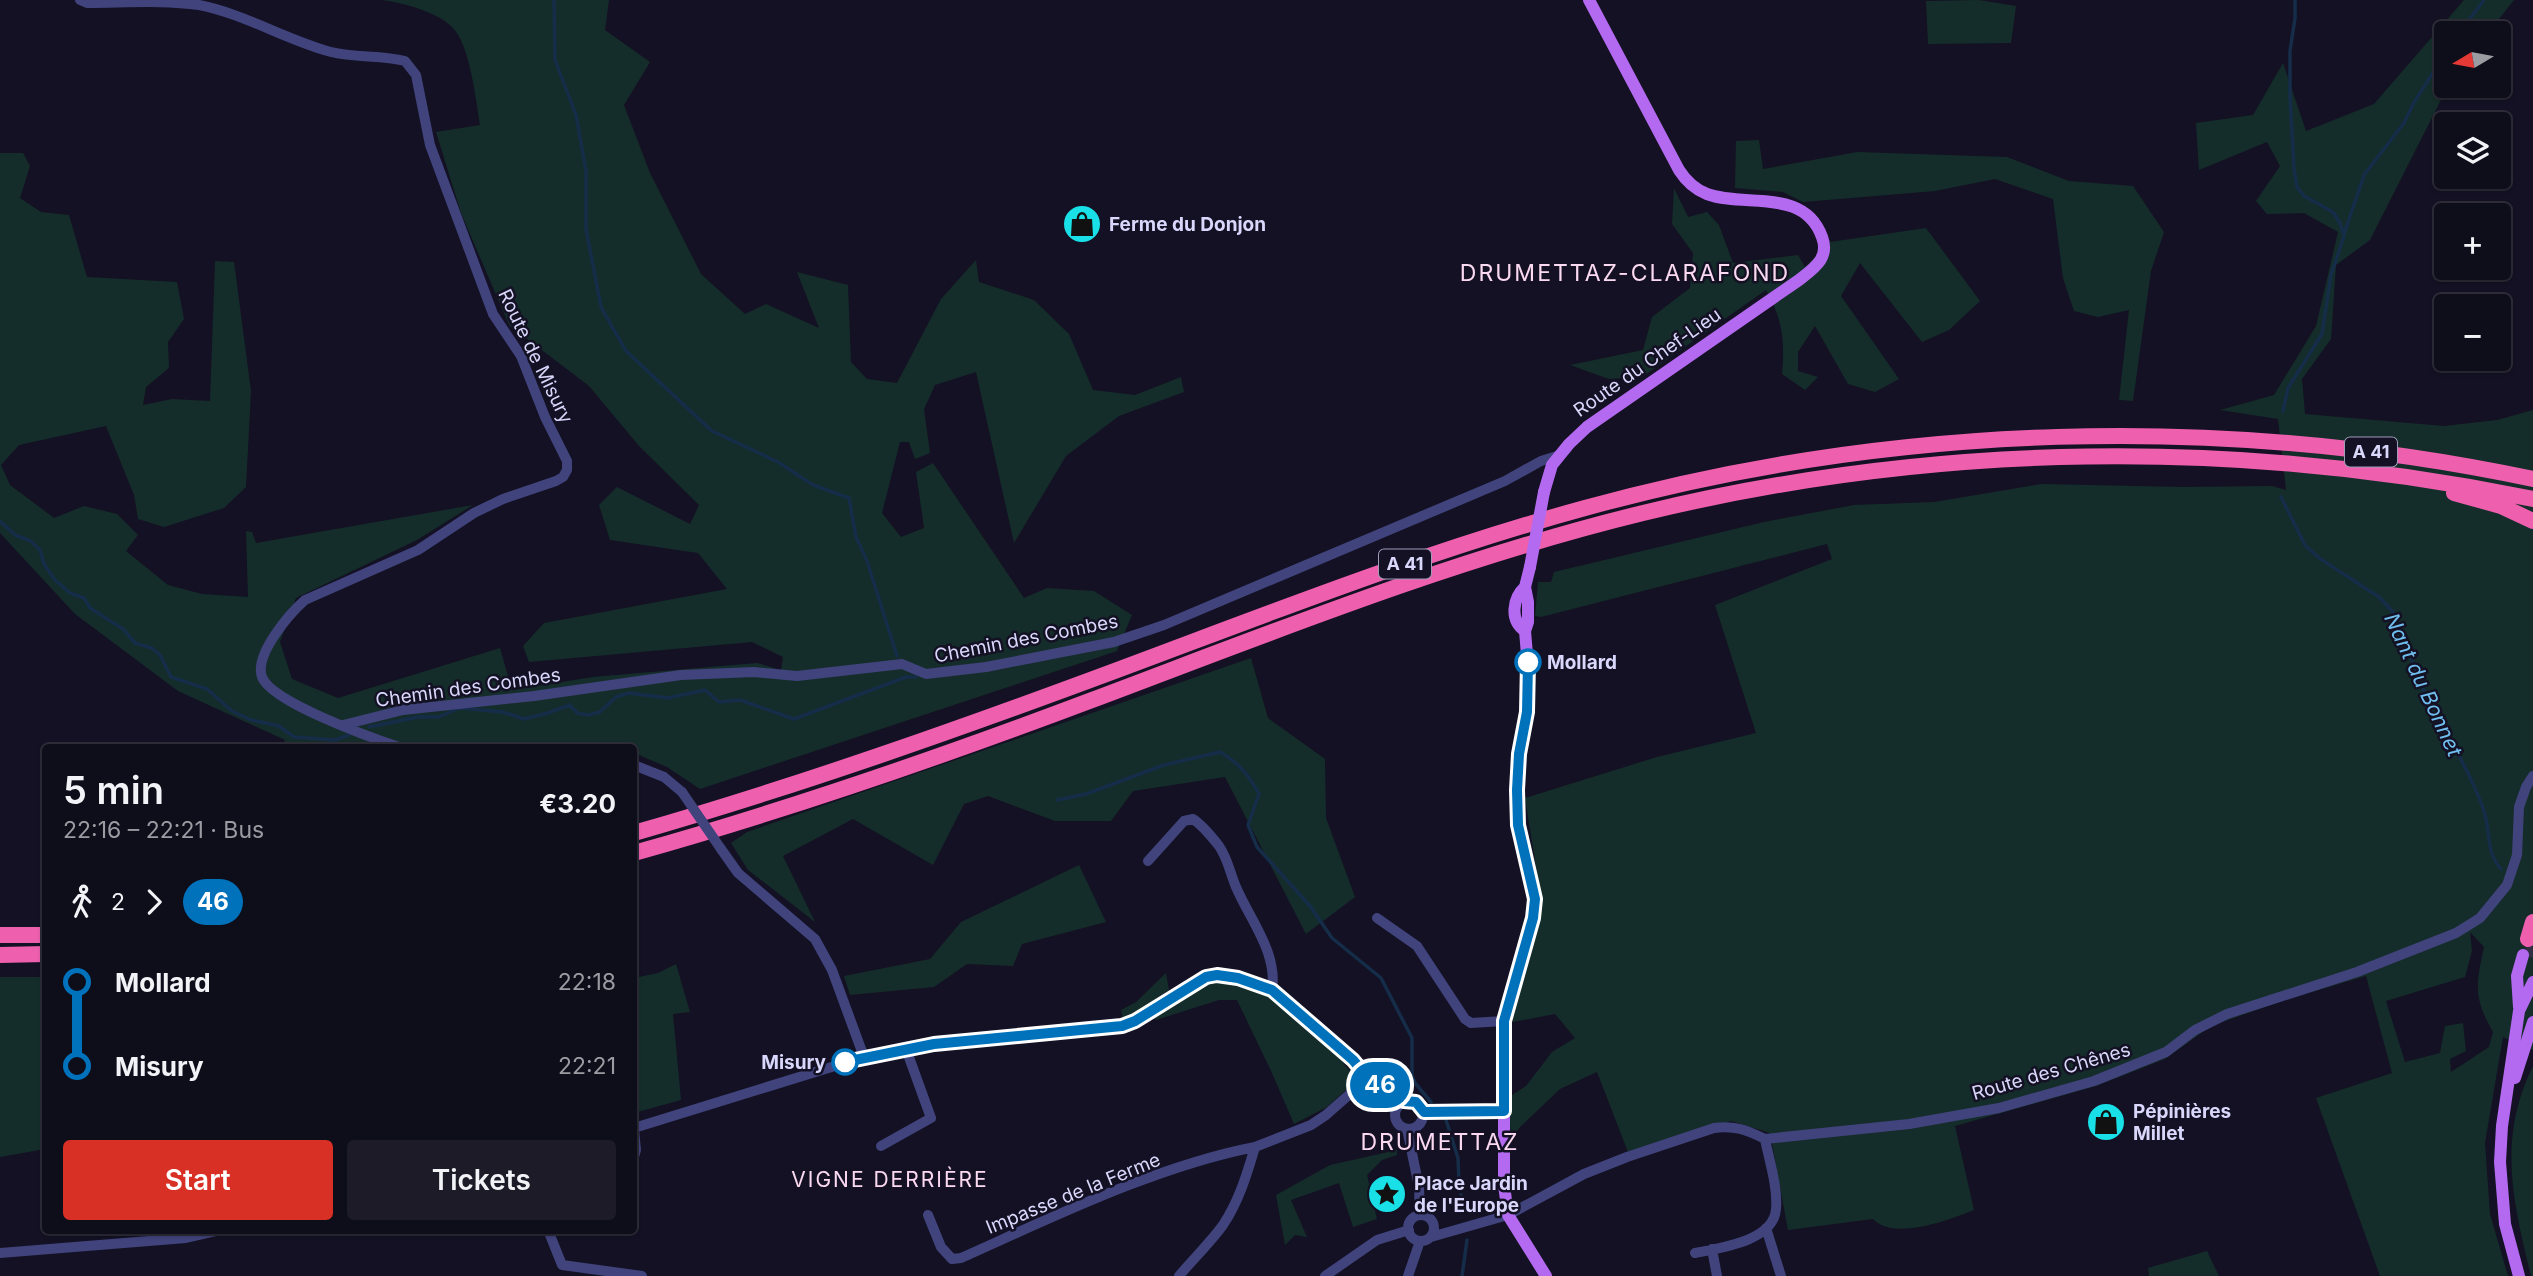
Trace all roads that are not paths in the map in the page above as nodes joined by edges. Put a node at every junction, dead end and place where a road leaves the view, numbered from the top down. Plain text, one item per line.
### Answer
1 (80, 0) edge
2 (1589, 0) edge
3 (1560, 456) junction
4 (2374, 472) junction
5 (2533, 479) edge
6 (2533, 499) edge
7 (2533, 521) edge
8 (343, 725) junction
9 (391, 744) edge
10 (637, 766) edge
11 (2533, 776) edge
12 (637, 832) edge
13 (637, 852) edge
14 (1148, 861) dead end
15 (1377, 918) dead end
16 (2533, 922) edge
17 (42, 934) edge
18 (0, 935) edge
19 (2528, 939) dead end
20 (42, 954) edge
21 (0, 955) edge
22 (2527, 956) dead end
23 (2533, 982) edge
24 (1272, 990) junction
25 (2519, 1011) junction
26 (1504, 1021) junction
27 (2533, 1022) edge
28 (906, 1049) junction
29 (864, 1058) junction
30 (1368, 1078) junction
31 (1401, 1104) junction
32 (1504, 1111) junction
33 (1424, 1112) junction
34 (2504, 1112) junction
35 (637, 1127) edge
36 (1410, 1129) junction
37 (1765, 1139) junction
38 (881, 1146) dead end
39 (1255, 1147) junction
40 (928, 1215) dead end
41 (1508, 1215) junction
42 (1423, 1216) junction
43 (1409, 1228) junction
44 (1766, 1228) junction
45 (204, 1234) edge
46 (550, 1234) edge
47 (1428, 1236) junction
48 (1712, 1249) junction
49 (0, 1253) edge
50 (1695, 1253) dead end
51 (564, 1270) edge
52 (642, 1276) edge
53 (1179, 1276) edge
54 (1325, 1276) edge
55 (1408, 1276) edge
56 (1546, 1276) edge
57 (1717, 1276) edge
58 (1781, 1276) edge
59 (2519, 1276) edge

1 - 8 street, Route de Misury
2 - 3 main road, Route du Chef-Lieu
3 - 8 street, Chemin des Combes
3 - 26 main road, Route du Chef-Lieu, bridge
4 - 6 highway, A 41
4 - 7 highway
4 - 13 highway, A 41
5 - 12 highway, A 41
8 - 9 street, Route de Misury
10 - 29 street, bridge
11 - 37 street, Route des Chênes
14 - 24 street
15 - 26 street
16 - 19 highway
17 - 18 highway
20 - 21 highway
22 - 25 main road
23 - 25 main road
24 - 28 street
24 - 30 street
25 - 34 main road
26 - 32 main road
27 - 34 main road
28 - 29 street
28 - 38 street
29 - 35 street
30 - 31 street
30 - 39 street
31 - 33 street
31 - 36 street
32 - 33 street
32 - 41 main road
33 - 36 street
34 - 59 main road
36 - 42 street
37 - 41 street, Route des Chênes
37 - 44 street
39 - 40 street, Impasse de la Ferme
39 - 53 street
41 - 47 street, Route des Chênes
41 - 56 main road
42 - 43 street
42 - 47 street
43 - 47 street
43 - 54 street
44 - 48 street
44 - 58 street
45 - 49 street
46 - 51 street
47 - 55 street
48 - 50 street
48 - 57 street
51 - 52 street

